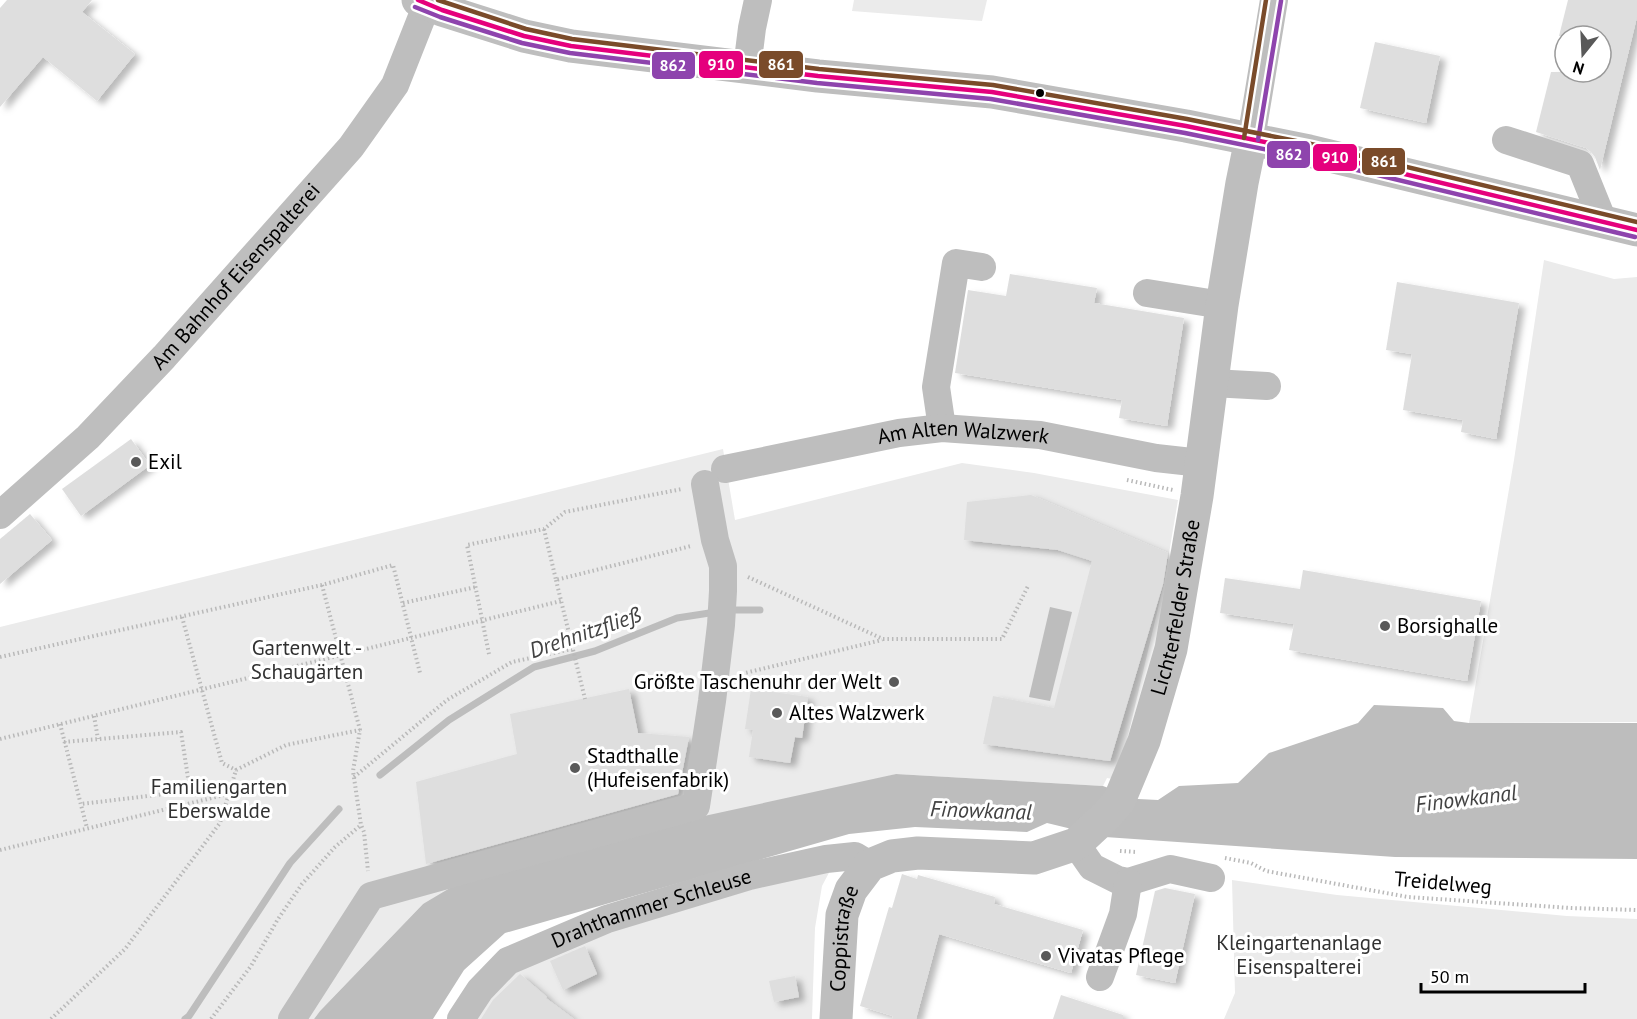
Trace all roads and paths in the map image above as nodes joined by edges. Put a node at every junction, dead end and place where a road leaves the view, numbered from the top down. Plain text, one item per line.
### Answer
1 (758, 0) edge
2 (1274, 0) edge
3 (422, 2) edge
4 (747, 68) junction
5 (1251, 139) junction
6 (1506, 140) dead end
7 (1603, 221) junction
8 (1637, 230) edge
9 (982, 267) dead end
10 (1147, 293) dead end
11 (1222, 305) junction
12 (1212, 383) junction
13 (1267, 386) dead end
14 (942, 428) junction
15 (1201, 463) junction
16 (715, 477) junction
17 (1118, 478) dead end
18 (1197, 496) junction
19 (0, 514) edge
20 (544, 529) junction
21 (720, 565) junction
22 (556, 580) junction
23 (322, 585) junction
24 (1028, 586) dead end
25 (476, 587) junction
26 (561, 601) junction
27 (403, 603) junction
28 (182, 617) junction
29 (482, 621) junction
30 (412, 638) junction
31 (883, 639) junction
32 (572, 649) junction
33 (489, 654) dead end
34 (340, 656) junction
35 (0, 657) edge
36 (420, 673) dead end
37 (203, 689) junction
38 (585, 699) dead end
39 (712, 701) junction
40 (94, 716) junction
41 (60, 724) junction
42 (360, 730) junction
43 (0, 739) edge
44 (99, 739) junction
45 (64, 742) junction
46 (236, 770) junction
47 (354, 778) junction
48 (228, 795) junction
49 (81, 804) junction
50 (361, 825) junction
51 (87, 828) junction
52 (1076, 844) junction
53 (0, 850) edge
54 (367, 862) dead end
55 (1251, 863) dead end
56 (870, 865) junction
57 (1211, 878) dead end
58 (1128, 882) junction
59 (1637, 910) edge
60 (1100, 977) dead end
61 (51, 1019) edge
62 (211, 1019) edge
63 (292, 1019) edge
64 (461, 1019) edge
65 (836, 1019) edge

1 - 4 street
2 - 5 street
3 - 4 main road
3 - 19 street, Am Bahnhof Eisenspalterei
4 - 5 main road
5 - 7 main road
5 - 11 main road, Lichterfelder Straße
6 - 7 street
7 - 8 main road
9 - 14 street
10 - 11 street
11 - 12 main road, Lichterfelder Straße
12 - 13 street
12 - 15 main road, Lichterfelder Straße
14 - 15 street, Am Alten Walzwerk
14 - 16 street, Am Alten Walzwerk
15 - 18 main road, Lichterfelder Straße
16 - 20 path
16 - 21 street
17 - 18 path
18 - 52 main road, Lichterfelder Straße
20 - 22 path
20 - 25 path
21 - 22 path
21 - 31 path
21 - 39 street
22 - 26 path
23 - 27 path
23 - 28 path
23 - 34 path
24 - 31 path
25 - 27 path
25 - 29 path
26 - 29 path
26 - 32 path
27 - 30 path
28 - 35 path
28 - 37 path
29 - 30 path
29 - 33 path
30 - 34 path
30 - 36 path
31 - 39 path
32 - 38 path
32 - 47 path
34 - 37 path
34 - 42 path
37 - 40 path
37 - 46 path
39 - 63 street
40 - 41 path
40 - 44 path
41 - 43 path
41 - 45 path
42 - 46 path
42 - 47 path
44 - 45 path
44 - 49 path
45 - 49 path
46 - 48 path
47 - 50 path
48 - 51 path
48 - 61 path
49 - 51 path
50 - 54 path
50 - 62 path
51 - 53 path
52 - 56 main road, Lichterfelder Straße
52 - 58 street
55 - 59 path, Treidelweg
56 - 64 street, Drahthammer Schleuse
56 - 65 main road, Coppistraße
57 - 58 street
58 - 60 street

